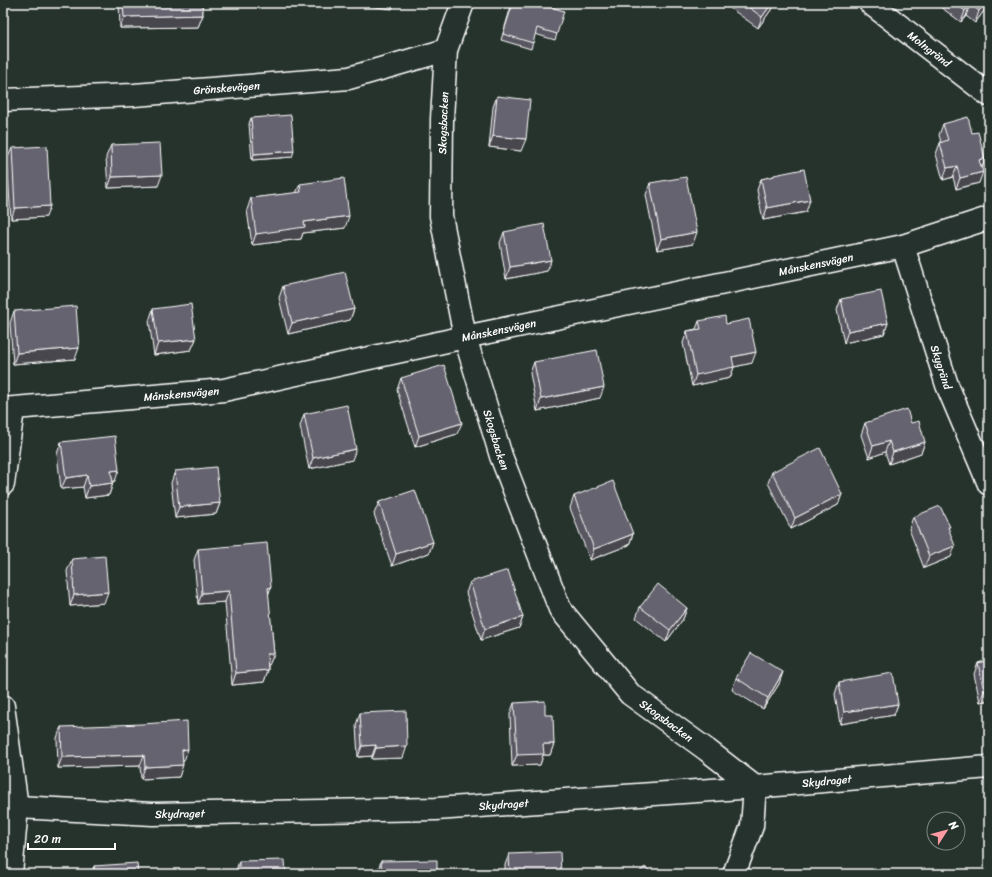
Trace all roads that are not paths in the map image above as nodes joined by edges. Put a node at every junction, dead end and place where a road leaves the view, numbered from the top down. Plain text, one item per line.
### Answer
1 (463, 3) edge
2 (870, 3) edge
3 (446, 50) junction
4 (989, 95) edge
5 (3, 100) edge
6 (989, 218) edge
7 (903, 246) junction
8 (465, 337) junction
9 (8, 409) edge
10 (3, 484) edge
11 (989, 484) edge
12 (3, 706) edge
13 (989, 767) edge
14 (755, 787) junction
15 (18, 807) junction
16 (11, 874) edge
17 (734, 874) edge

1 - 3 street, Skogsbacken
2 - 4 street, Molngränd
3 - 5 street, Grönskevägen
3 - 8 street, Skogsbacken
6 - 7 street, Månskensvägen
7 - 8 street, Månskensvägen
7 - 11 street, Skygränd
8 - 9 street, Månskensvägen
8 - 14 street, Skogsbacken
9 - 10 street
12 - 15 street
13 - 14 street, Skydraget
14 - 15 street, Skydraget
14 - 17 street
15 - 16 street

